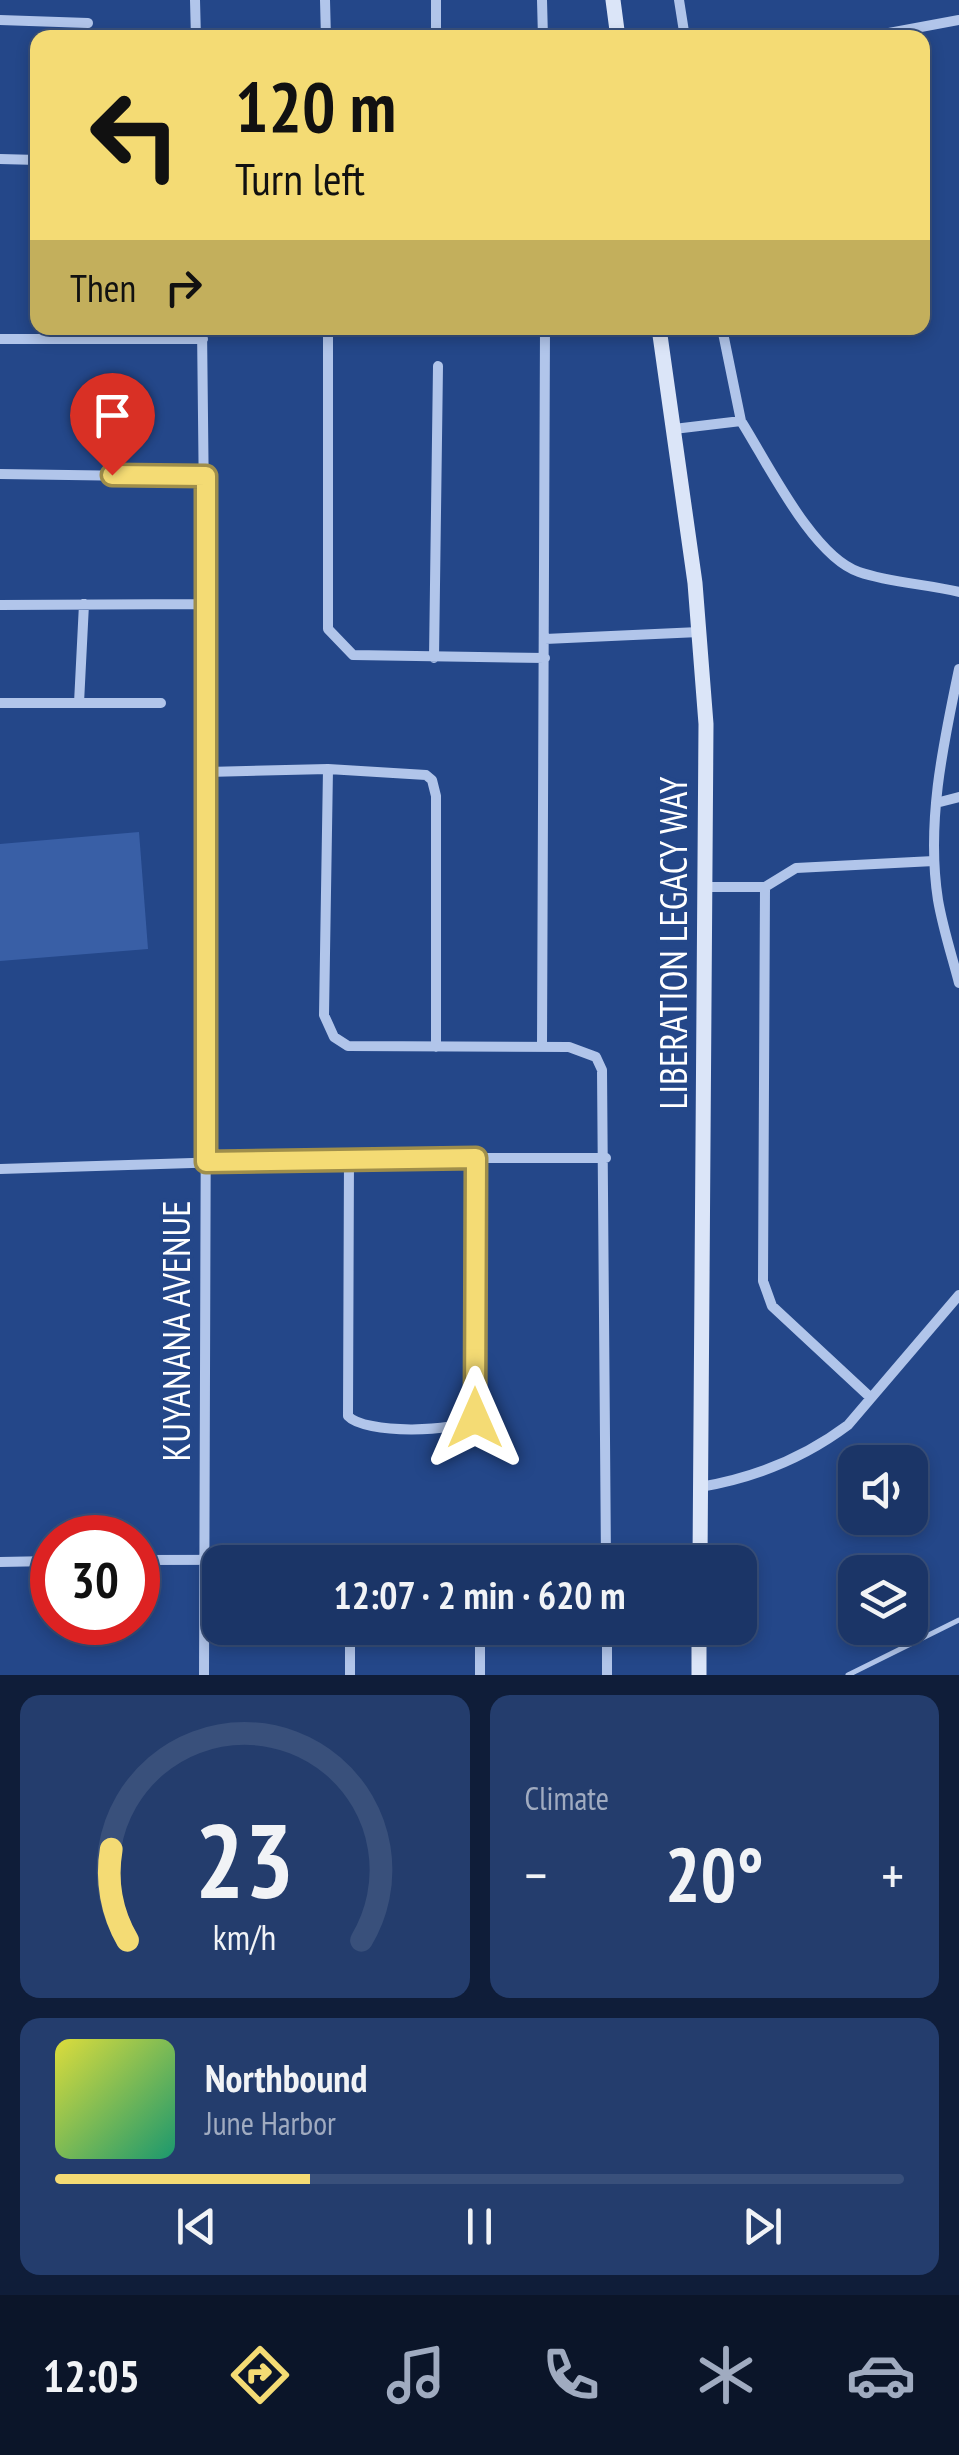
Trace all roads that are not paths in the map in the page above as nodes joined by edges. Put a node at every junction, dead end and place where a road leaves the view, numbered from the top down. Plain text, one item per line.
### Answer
1 (196, 0) edge
2 (326, 0) edge
3 (436, 0) edge
4 (542, 0) edge
5 (613, 0) edge
6 (679, 0) edge
7 (0, 20) edge
8 (959, 20) edge
9 (88, 23) dead end
10 (196, 30) edge
11 (326, 30) edge
12 (436, 30) edge
13 (542, 30) edge
14 (617, 30) edge
15 (684, 30) edge
16 (905, 30) edge
17 (0, 159) edge
18 (30, 160) edge
19 (135, 335) edge
20 (202, 335) edge
21 (328, 335) edge
22 (545, 335) edge
23 (660, 335) edge
24 (723, 335) edge
25 (0, 339) edge
26 (438, 366) dead end
27 (741, 421) junction
28 (674, 428) junction
29 (0, 474) edge
30 (206, 476) junction
31 (959, 592) edge
32 (84, 604) junction
33 (205, 604) junction
34 (0, 605) edge
35 (700, 632) junction
36 (545, 639) junction
37 (434, 658) junction
38 (546, 658) junction
39 (959, 669) edge
40 (0, 703) edge
41 (79, 703) junction
42 (160, 703) dead end
43 (328, 770) junction
44 (207, 772) junction
45 (959, 796) edge
46 (936, 802) junction
47 (934, 861) junction
48 (706, 887) junction
49 (764, 888) junction
50 (959, 983) edge
51 (542, 1046) junction
52 (436, 1047) junction
53 (348, 1158) junction
54 (476, 1158) junction
55 (606, 1158) junction
56 (206, 1162) junction
57 (0, 1168) edge
58 (959, 1295) edge
59 (871, 1398) junction
60 (700, 1488) junction
61 (204, 1545) edge
62 (606, 1545) edge
63 (700, 1545) edge
64 (202, 1558) edge
65 (160, 1559) edge
66 (0, 1562) edge
67 (30, 1562) edge
68 (959, 1620) edge
69 (204, 1645) edge
70 (350, 1645) edge
71 (480, 1645) edge
72 (607, 1645) edge
73 (699, 1645) edge
74 (204, 1675) edge
75 (350, 1675) edge
76 (480, 1675) edge
77 (607, 1675) edge
78 (699, 1675) edge
79 (848, 1675) edge

1 - 10 street
2 - 11 street
3 - 12 street
4 - 13 street
5 - 14 main road
6 - 15 street
7 - 9 street
8 - 16 street
17 - 18 street
19 - 25 street
20 - 30 street, KUYANANA AVENUE
21 - 37 street
22 - 36 street
23 - 28 main road, LIBERATION LEGACY WAY
24 - 27 street
26 - 37 street
27 - 28 street
27 - 31 street
28 - 35 main road, LIBERATION LEGACY WAY
29 - 30 street
30 - 33 street, KUYANANA AVENUE
32 - 33 street
32 - 34 street
32 - 41 street
33 - 44 street, KUYANANA AVENUE
35 - 36 street
35 - 48 main road, LIBERATION LEGACY WAY
36 - 38 street
37 - 38 street
38 - 51 street
39 - 46 street
40 - 41 street
41 - 42 street
43 - 44 street
43 - 52 street
43 - 52 street
44 - 56 street, KUYANANA AVENUE
45 - 46 street
46 - 47 street
47 - 49 street
47 - 50 street
48 - 49 street
48 - 60 main road, LIBERATION LEGACY WAY
49 - 59 street
51 - 52 street
51 - 55 street
53 - 54 street
53 - 54 street
53 - 56 street
54 - 55 street
55 - 62 street
56 - 57 street
56 - 61 street, KUYANANA AVENUE
58 - 59 street
59 - 60 street
60 - 63 main road, LIBERATION LEGACY WAY
64 - 65 street
66 - 67 street
68 - 79 lane
69 - 74 street, KUYANANA AVENUE
70 - 75 street
71 - 76 street
72 - 77 street
73 - 78 main road

